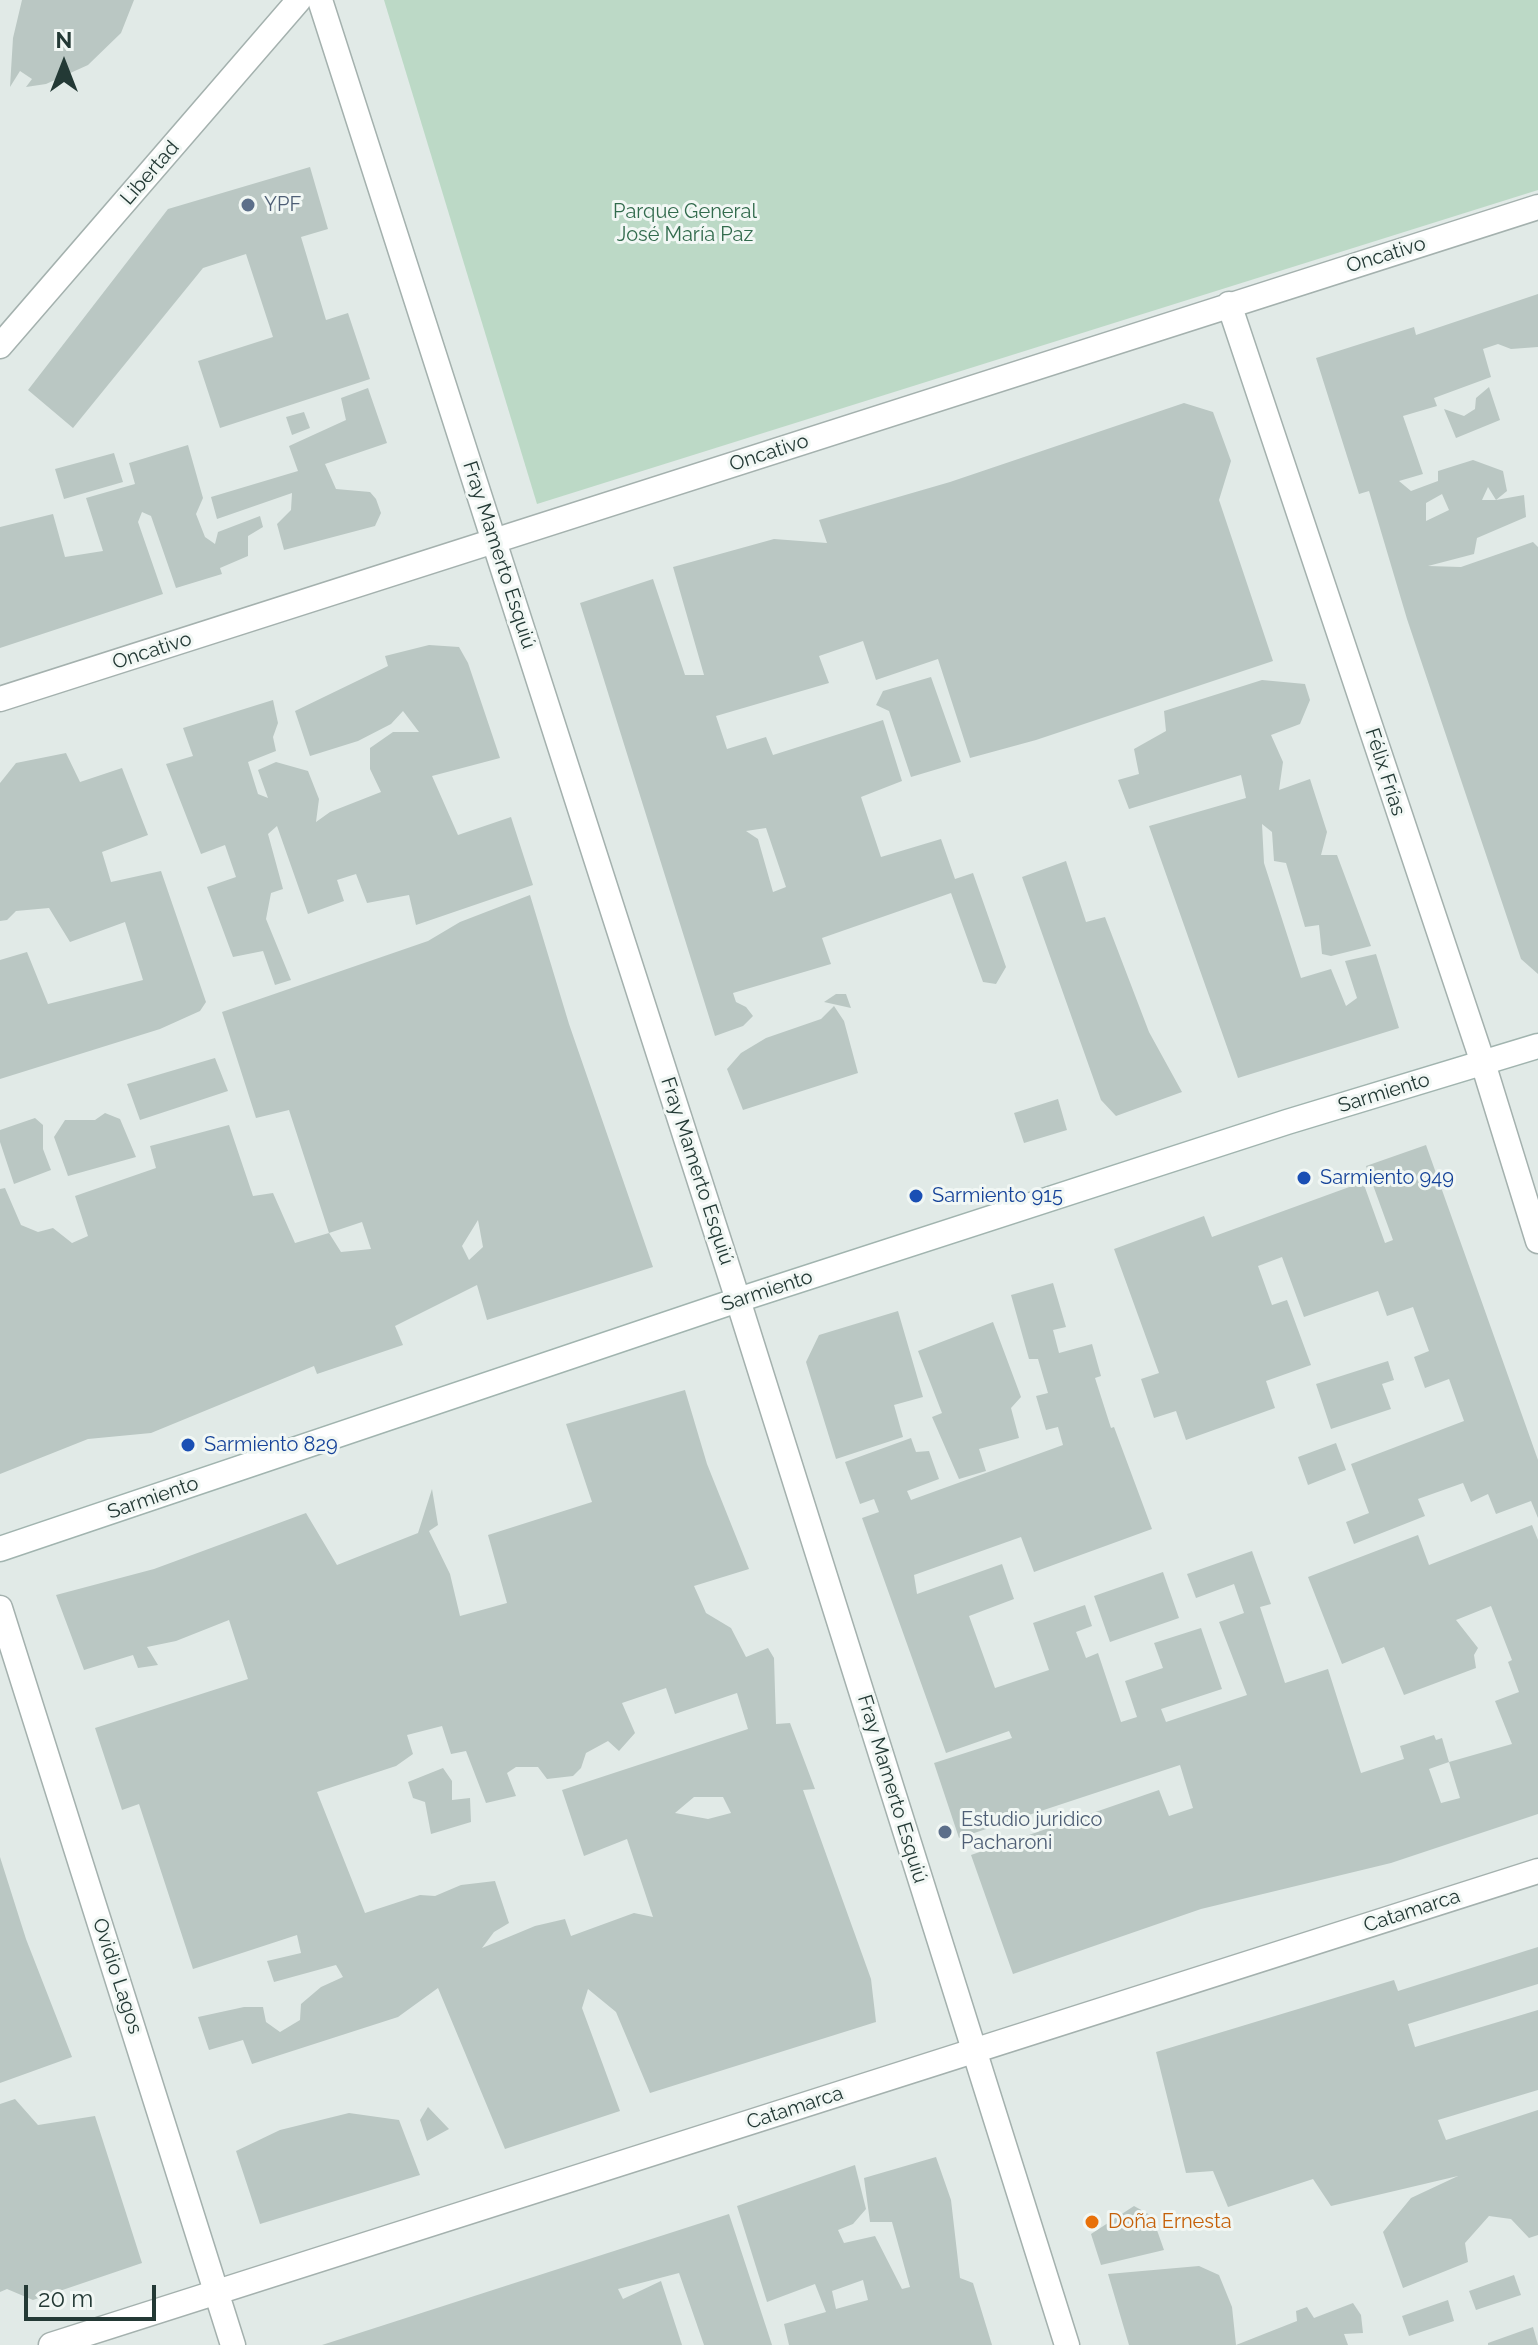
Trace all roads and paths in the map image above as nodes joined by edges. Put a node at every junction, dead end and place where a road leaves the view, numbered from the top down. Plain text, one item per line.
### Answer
1 (299, 0) edge
2 (320, 0) edge
3 (1538, 207) edge
4 (1229, 304) junction
5 (0, 346) edge
6 (495, 542) junction
7 (0, 699) edge
8 (1538, 1046) edge
9 (1483, 1063) junction
10 (1538, 1241) edge
11 (738, 1300) junction
12 (0, 1549) edge
13 (0, 1608) edge
14 (1538, 1871) edge
15 (974, 2050) junction
16 (217, 2293) junction
17 (51, 2345) edge
18 (233, 2345) edge
19 (1067, 2345) edge

1 - 5 street, Libertad
2 - 6 street, Fray Mamerto Esquiú
3 - 4 street, Oncativo
4 - 6 street, Oncativo
4 - 9 street, Félix Frías
6 - 7 street, Oncativo
6 - 11 street, Fray Mamerto Esquiú
8 - 9 street, Sarmiento
9 - 10 street, Félix Frías
9 - 11 street, Sarmiento
11 - 12 street, Sarmiento
11 - 15 street, Fray Mamerto Esquiú
13 - 16 street, Ovidio Lagos
14 - 15 street, Catamarca
15 - 16 street, Catamarca
15 - 19 street, Fray Mamerto Esquiú
16 - 17 street, Catamarca
16 - 18 street, Ovidio Lagos

